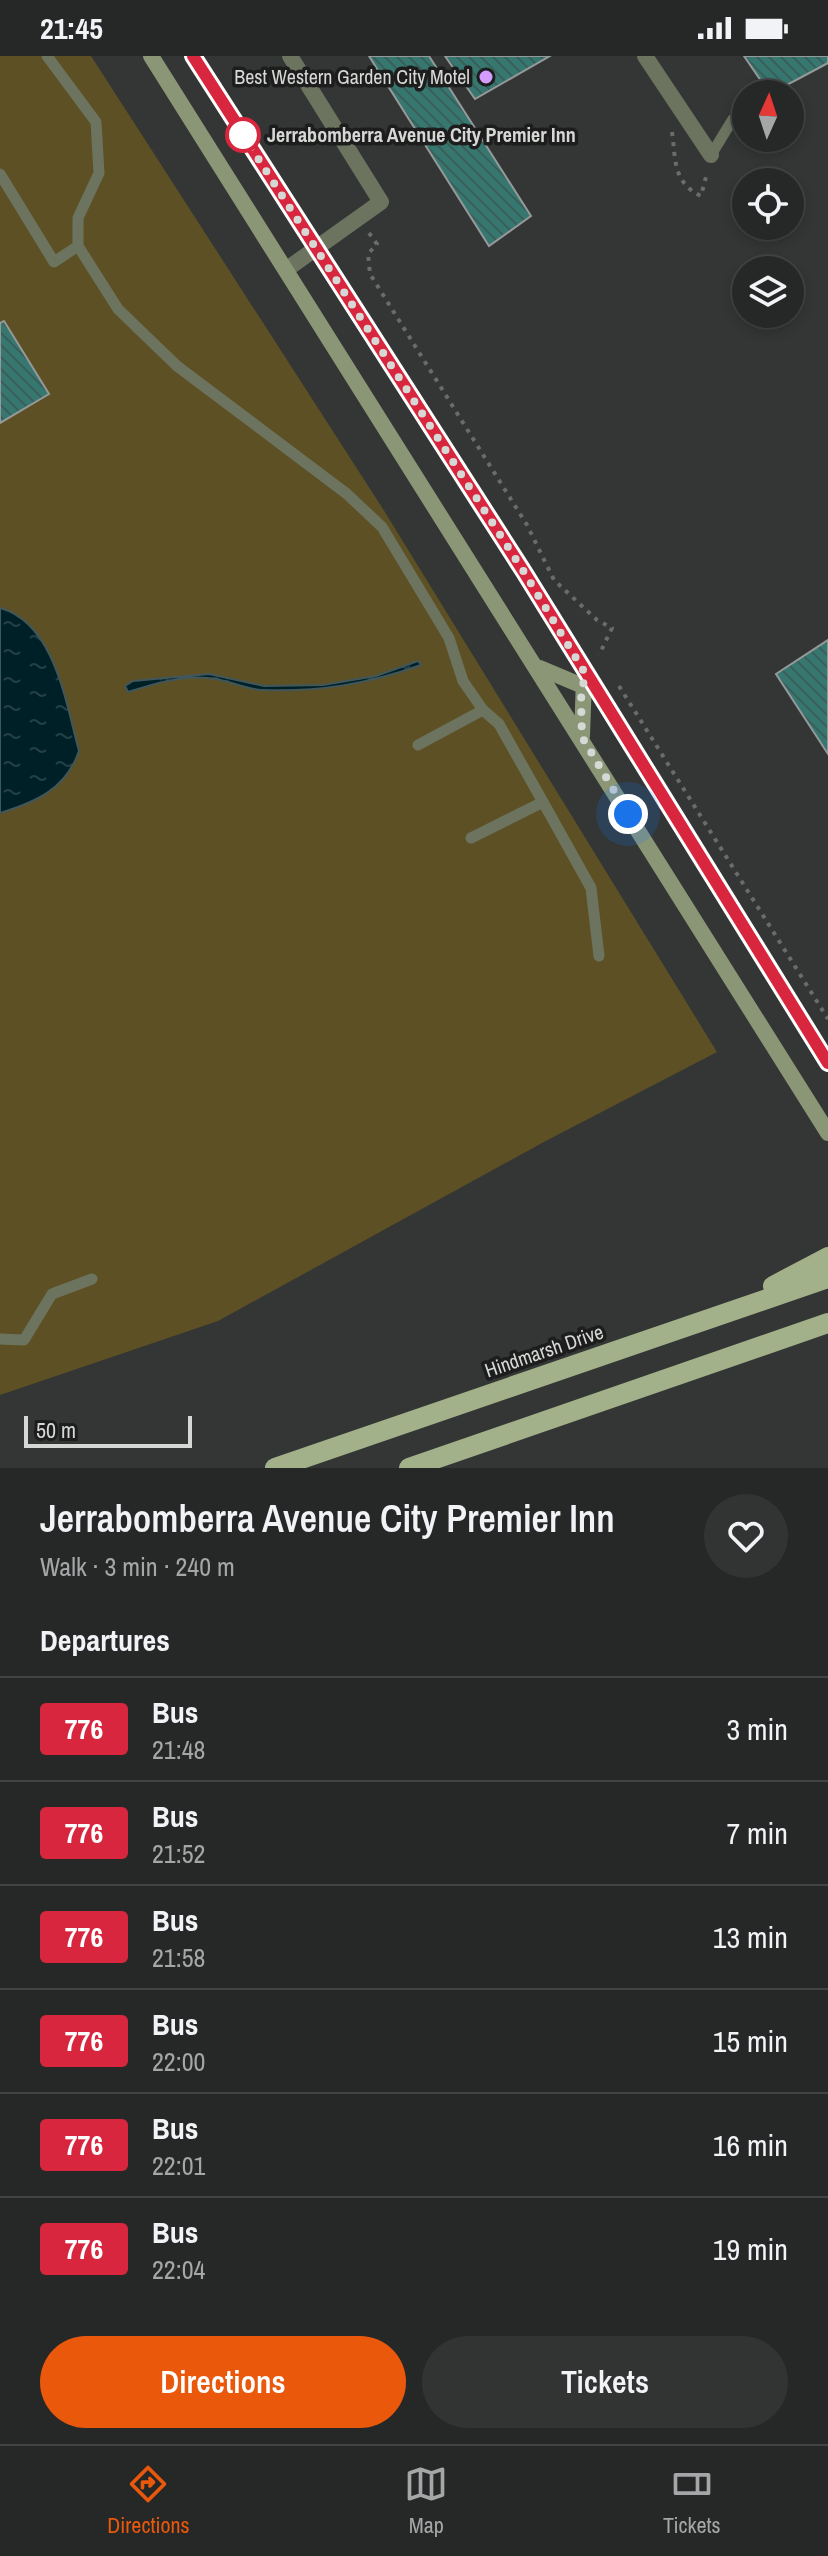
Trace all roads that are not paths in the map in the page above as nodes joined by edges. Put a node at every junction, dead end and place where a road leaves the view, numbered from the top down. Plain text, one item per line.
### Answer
1 (47, 56) edge
2 (151, 56) edge
3 (193, 56) edge
4 (290, 56) edge
5 (645, 56) edge
6 (732, 121) edge
7 (711, 155) joint
8 (0, 174) edge
9 (78, 246) junction
10 (315, 250) junction
11 (287, 269) junction
12 (537, 667) junction
13 (588, 684) junction
14 (483, 710) junction
15 (582, 737) junction
16 (418, 745) dead end
17 (543, 802) junction
18 (471, 838) dead end
19 (599, 956) dead end
20 (814, 1040) junction
21 (828, 1052) edge
22 (828, 1063) edge
23 (828, 1133) edge
24 (828, 1257) edge
25 (828, 1278) edge
26 (92, 1279) dead end
27 (828, 1323) edge
28 (675, 1331) junction
29 (828, 1333) edge
30 (787, 1337) junction
31 (0, 1339) edge
32 (275, 1468) edge
33 (409, 1468) edge

1 - 9 lane
2 - 11 main road
3 - 10 main road
4 - 10 street
5 - 7 street
6 - 7 lane
8 - 9 lane
9 - 14 lane
10 - 11 street
10 - 13 main road
11 - 12 main road
12 - 13 main road
12 - 15 main road
13 - 15 main road
13 - 20 main road
14 - 16 lane
14 - 17 lane
15 - 23 main road
17 - 18 lane
17 - 19 lane
20 - 21 lane
20 - 22 main road
24 - 28 main road
25 - 28 main road, Hindmarsh Drive
26 - 31 lane
27 - 30 main road
28 - 32 main road, Hindmarsh Drive
29 - 30 main road
30 - 33 main road

